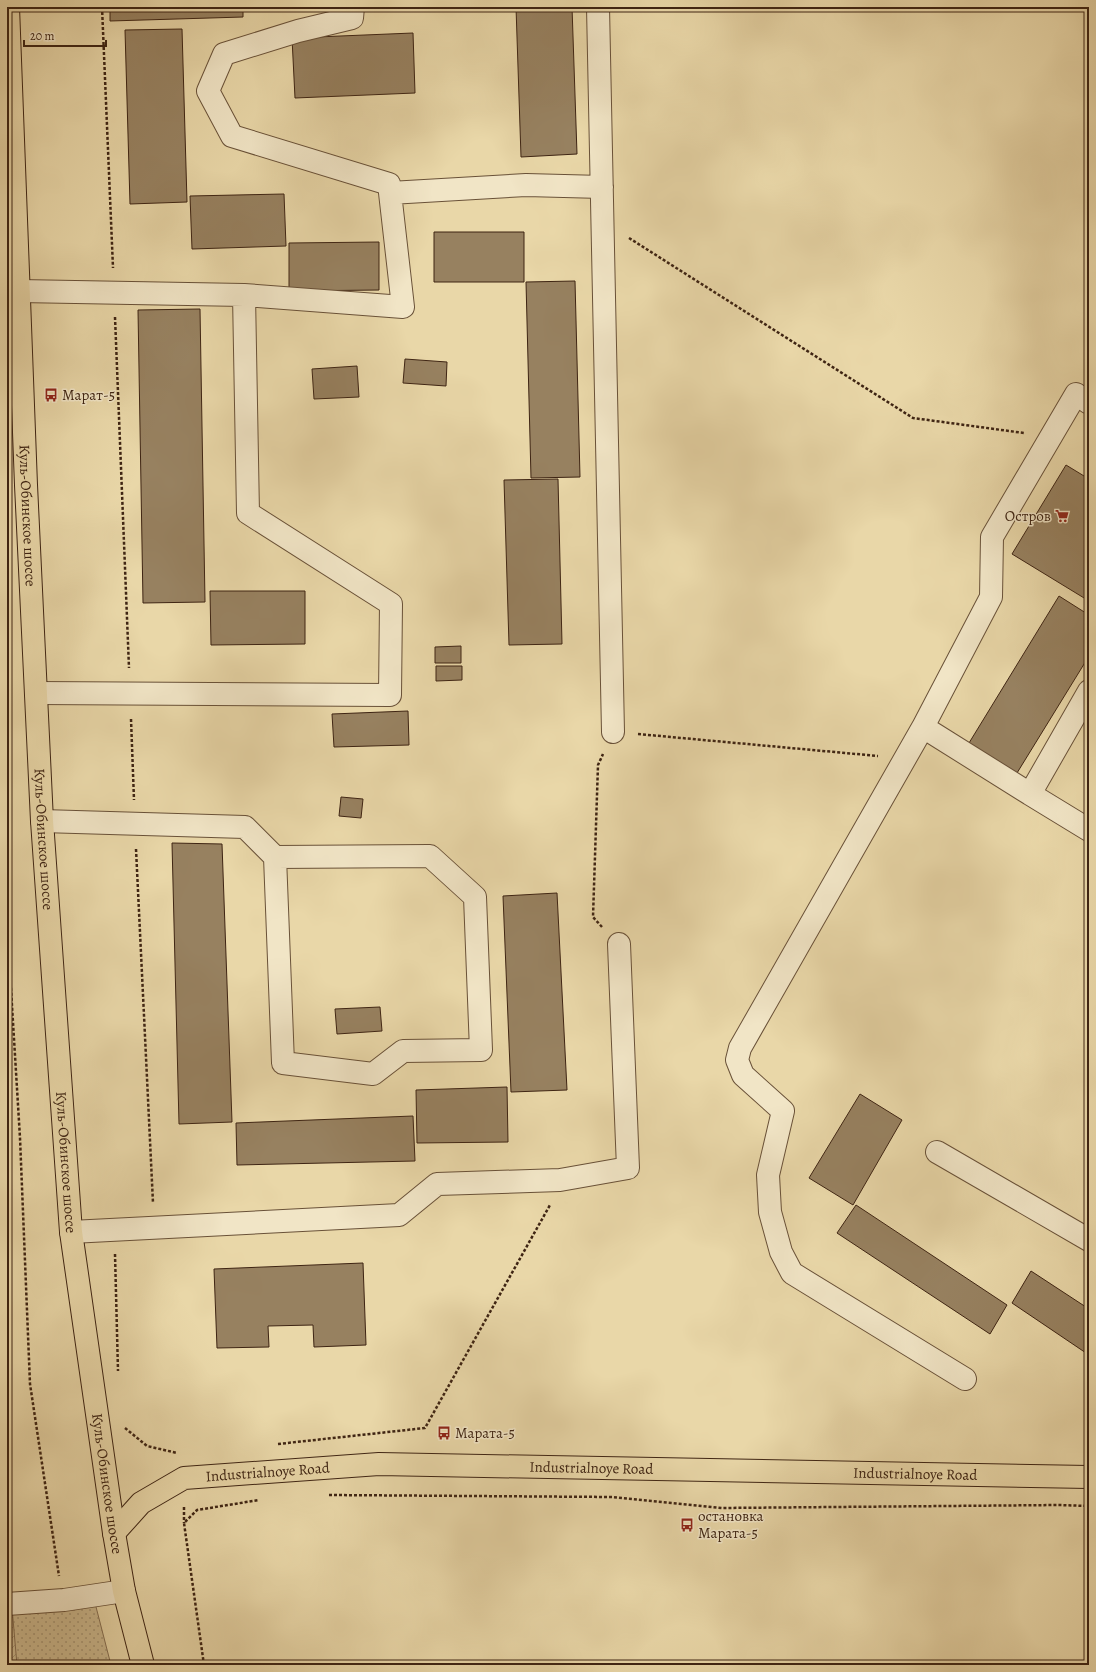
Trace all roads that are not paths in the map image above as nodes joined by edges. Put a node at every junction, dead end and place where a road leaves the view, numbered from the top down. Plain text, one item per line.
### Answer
1 (8, 7) edge
2 (353, 7) edge
3 (598, 7) edge
4 (602, 187) junction
5 (390, 193) junction
6 (12, 260) edge
7 (19, 291) junction
8 (244, 295) junction
9 (1089, 403) edge
10 (1089, 691) edge
11 (36, 693) junction
12 (923, 727) junction
13 (613, 732) road end
14 (1030, 794) junction
15 (42, 821) junction
16 (1089, 830) edge
17 (276, 857) junction
18 (619, 944) road end
19 (937, 1152) dead end
20 (71, 1232) junction
21 (1089, 1240) edge
22 (966, 1379) dead end
23 (1089, 1477) edge
24 (114, 1533) junction
25 (124, 1591) junction
26 (7, 1604) edge
27 (143, 1665) edge

1 - 6 main road, Куль-Обинское шоссе
2 - 5 lane
3 - 4 lane
4 - 5 lane
4 - 13 lane
5 - 8 lane
6 - 7 main road, Куль-Обинское шоссе
7 - 8 lane
7 - 11 main road, Куль-Обинское шоссе
8 - 11 lane
9 - 12 lane
10 - 14 lane
11 - 15 main road, Куль-Обинское шоссе
12 - 14 lane
12 - 22 lane
14 - 16 lane
15 - 17 lane
15 - 20 main road, Куль-Обинское шоссе
17 - 17 lane
18 - 20 lane
19 - 21 lane
20 - 24 main road, Куль-Обинское шоссе
23 - 24 main road, Industrialnoye Road
24 - 25 main road, Куль-Обинское шоссе
25 - 26 lane
25 - 27 main road, Куль-Обинское шоссе

